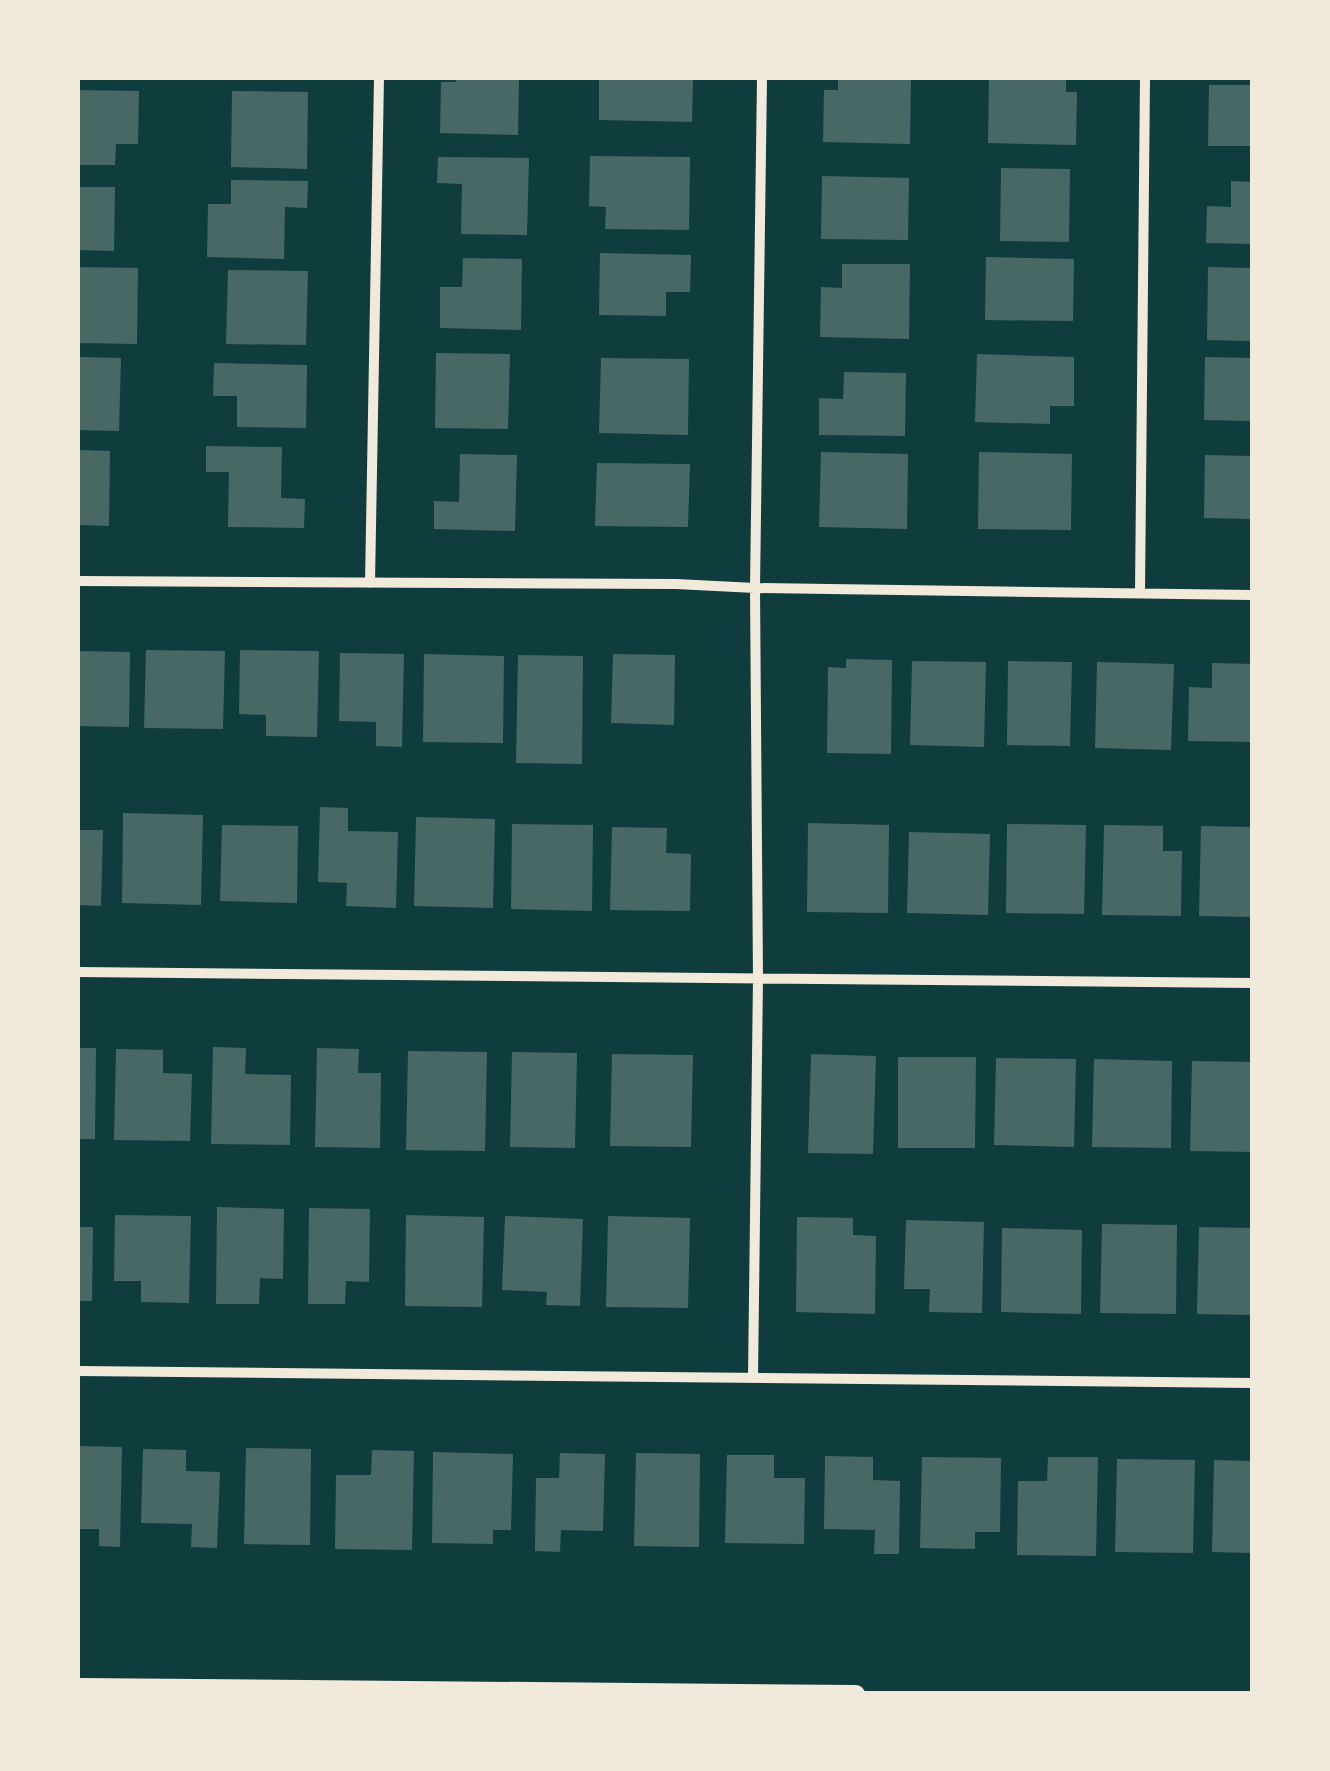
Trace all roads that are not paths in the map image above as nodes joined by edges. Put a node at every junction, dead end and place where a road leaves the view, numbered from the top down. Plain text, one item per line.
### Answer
1 (379, 78) edge
2 (762, 78) edge
3 (1145, 78) edge
4 (78, 582) edge
5 (370, 583) junction
6 (755, 588) junction
7 (1140, 592) junction
8 (1252, 595) edge
9 (78, 972) edge
10 (758, 978) junction
11 (1252, 983) edge
12 (78, 1371) edge
13 (753, 1378) junction
14 (1252, 1382) edge
15 (78, 1687) edge
16 (317, 1691) edge
17 (727, 1692) edge
18 (856, 1694) edge

1 - 5 street
2 - 6 street
3 - 7 street
4 - 5 street
5 - 6 street
6 - 7 street
6 - 10 street
7 - 8 street
9 - 10 street
10 - 11 street
10 - 13 street
12 - 13 street
13 - 14 street
15 - 16 street
16 - 17 street
17 - 18 street

